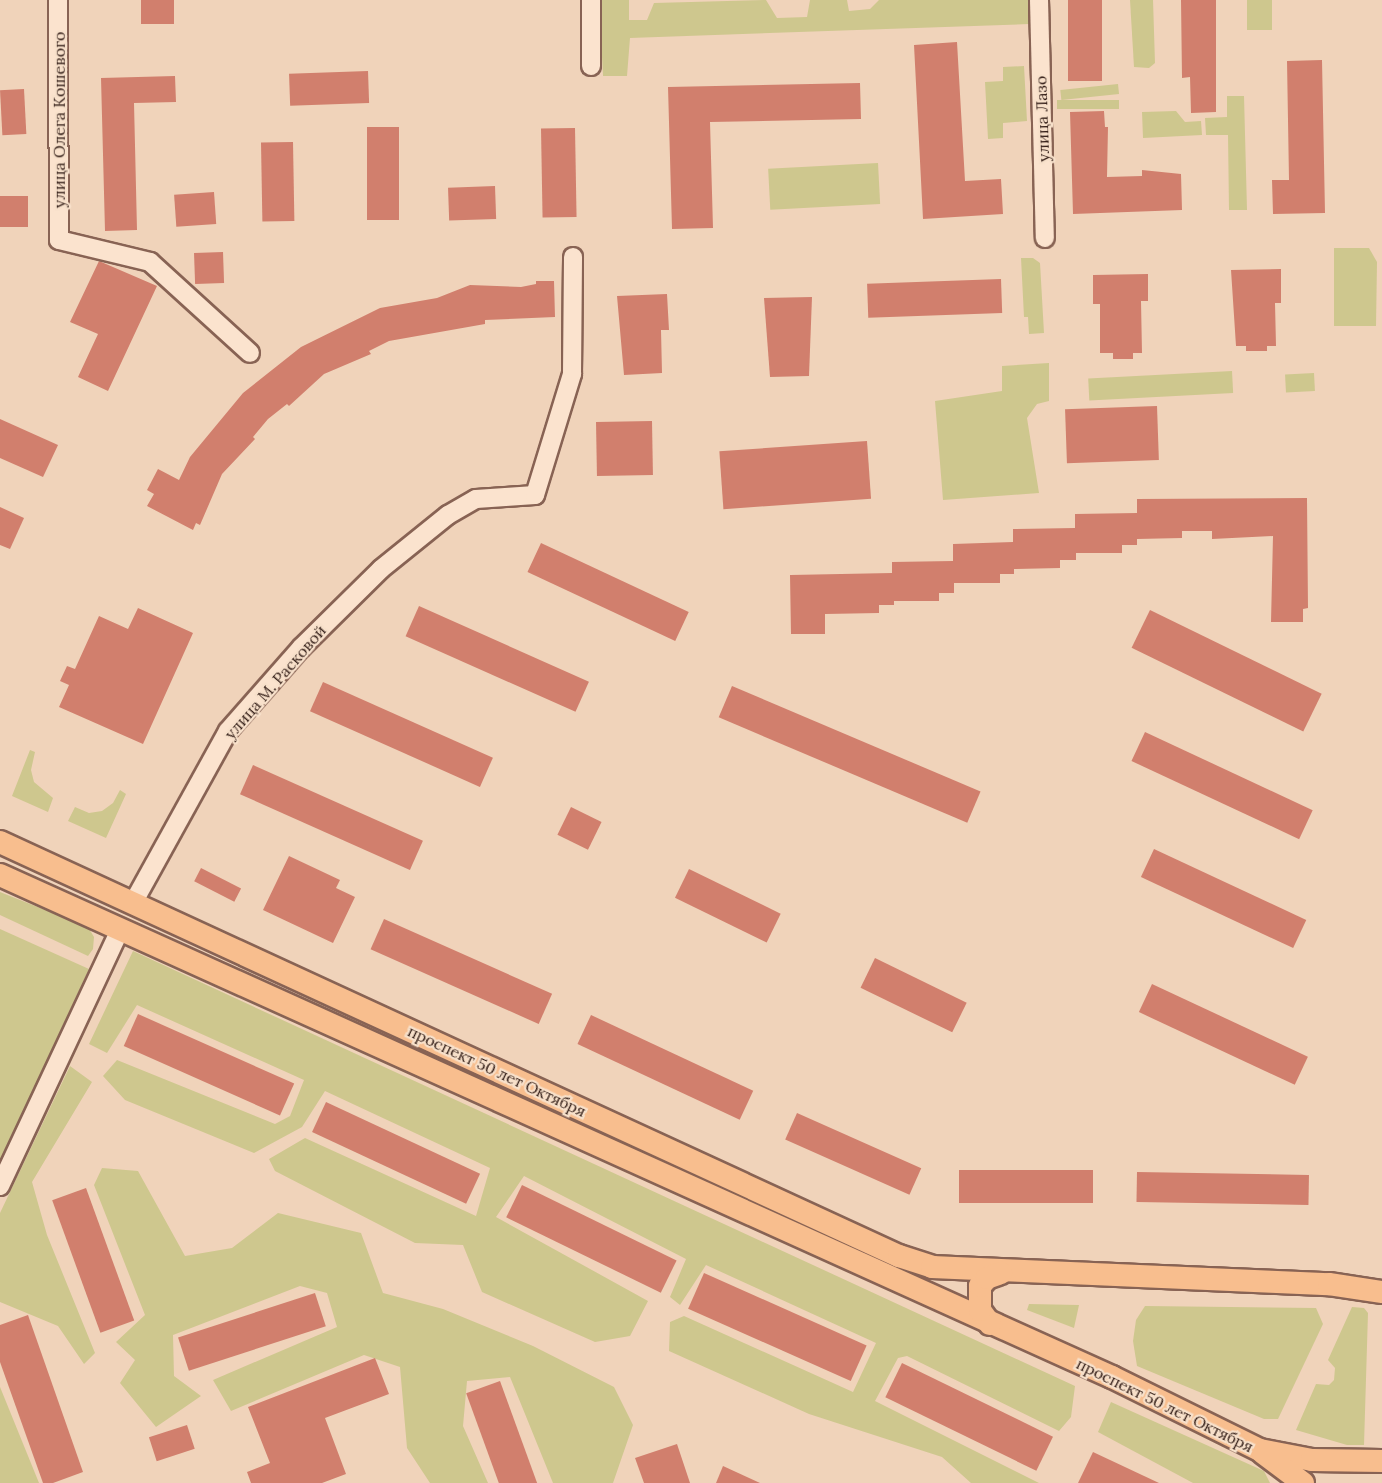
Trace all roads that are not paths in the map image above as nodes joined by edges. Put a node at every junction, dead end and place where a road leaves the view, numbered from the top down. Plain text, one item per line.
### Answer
1 (58, 0) edge
2 (591, 0) edge
3 (1039, 0) edge
4 (591, 66) dead end
5 (1045, 238) dead end
6 (573, 257) dead end
7 (249, 353) dead end
8 (0, 842) edge
9 (0, 875) edge
10 (133, 903) junction
11 (120, 930) junction
12 (0, 1186) edge
13 (1001, 1273) junction
14 (1382, 1292) edge
15 (990, 1324) junction
16 (1260, 1450) junction
17 (1382, 1461) edge
18 (1303, 1483) edge

1 - 7 street, улица Олега Кошевого
2 - 4 street
3 - 5 street, улица Лазо
6 - 10 street, улица М. Расковой
8 - 10 main road, проспект 50 лет Октября
9 - 11 main road, проспект 50 лет Октября
10 - 11 main road, улица М. Расковой
10 - 13 main road, проспект 50 лет Октября
11 - 12 street, улица М. Расковой
11 - 15 main road, проспект 50 лет Октября
13 - 14 main road, проспект 50 лет Октября
13 - 15 main road
15 - 16 main road, проспект 50 лет Октября
16 - 17 main road, проспект 50 лет Октября
16 - 18 main road

